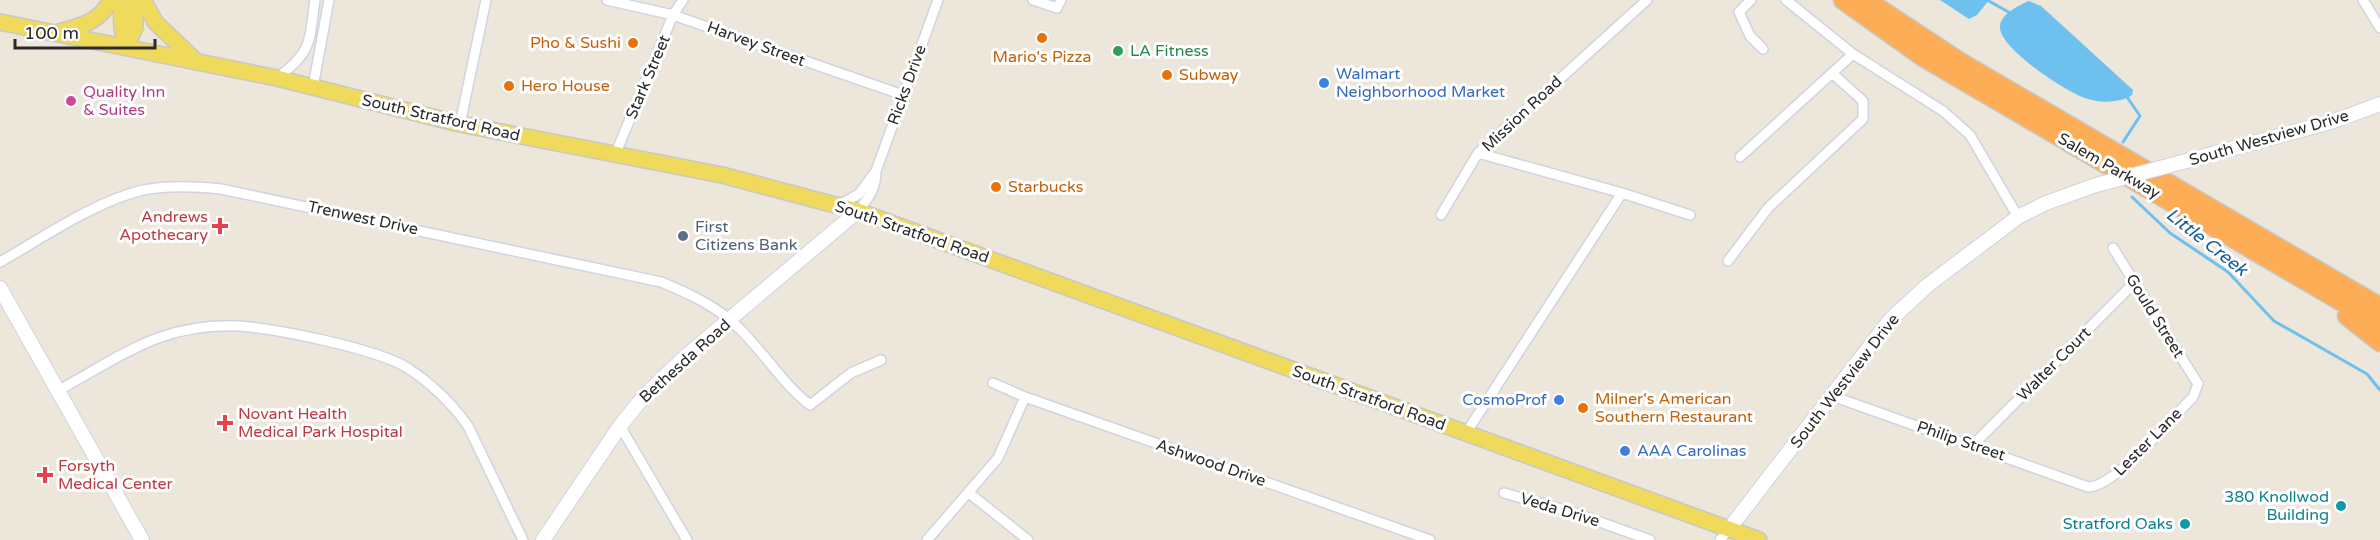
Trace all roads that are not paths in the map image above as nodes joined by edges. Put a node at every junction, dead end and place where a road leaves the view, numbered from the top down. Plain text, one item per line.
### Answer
1 (110, 0) edge
2 (121, 0) edge
3 (135, 0) edge
4 (143, 0) edge
5 (315, 0) edge
6 (329, 0) edge
7 (486, 0) edge
8 (608, 0) edge
9 (682, 0) edge
10 (938, 0) edge
11 (1034, 0) edge
12 (1647, 0) edge
13 (1751, 0) edge
14 (1786, 0) edge
15 (1843, 0) edge
16 (1866, 0) edge
17 (2363, 0) edge
18 (1059, 4) edge
19 (673, 15) junction
20 (0, 22) edge
21 (2380, 28) edge
22 (56, 33) junction
23 (126, 47) junction
24 (1763, 49) dead end
25 (1853, 54) junction
26 (195, 60) junction
27 (1832, 73) junction
28 (277, 78) junction
29 (313, 87) junction
30 (903, 94) junction
31 (2380, 104) edge
32 (460, 124) junction
33 (1478, 153) junction
34 (615, 155) junction
35 (1740, 157) dead end
36 (876, 171) junction
37 (1622, 193) junction
38 (838, 206) junction
39 (858, 210) junction
40 (1441, 215) dead end
41 (1690, 215) dead end
42 (2018, 218) junction
43 (2113, 248) dead end
44 (1728, 261) dead end
45 (0, 262) edge
46 (2291, 264) junction
47 (2134, 283) junction
48 (0, 288) edge
49 (2380, 295) edge
50 (2380, 307) edge
51 (731, 320) junction
52 (2380, 324) edge
53 (2380, 342) edge
54 (881, 360) dead end
55 (993, 382) dead end
56 (2198, 384) joint
57 (57, 391) junction
58 (1832, 396) junction
59 (1025, 397) junction
60 (620, 426) junction
61 (1466, 433) junction
62 (1973, 444) junction
63 (2088, 487) joint
64 (969, 493) junction
65 (1504, 493) dead end
66 (1725, 535) edge
67 (1404, 536) edge
68 (142, 540) edge
69 (523, 540) edge
70 (543, 540) edge
71 (687, 540) edge
72 (927, 540) edge
73 (1028, 540) edge
74 (1430, 540) edge
75 (1650, 540) edge
76 (1759, 540) edge

1 - 22 main road
2 - 23 main road
3 - 23 main road
4 - 26 main road
5 - 28 street
6 - 29 street
7 - 32 street
8 - 19 street, Harvey Street
9 - 19 street, Stark Street
10 - 30 street, Ricks Drive
11 - 18 street
12 - 33 street, Mission Road
13 - 24 street
14 - 25 street
15 - 46 highway, Salem Parkway
16 - 46 highway, Salem Parkway
17 - 21 street
19 - 30 street, Harvey Street
19 - 34 street, Stark Street
20 - 22 main road, South Stratford Road
22 - 23 main road, South Stratford Road
23 - 26 main road, South Stratford Road
25 - 27 street
25 - 42 street
26 - 28 main road, South Stratford Road
27 - 35 street
27 - 44 street
28 - 29 main road, South Stratford Road
29 - 32 main road, South Stratford Road
30 - 36 street, Ricks Drive
31 - 42 street, South Westview Drive, bridge
32 - 34 main road, South Stratford Road
33 - 37 street, Mission Road
33 - 40 street
34 - 38 main road, South Stratford Road
36 - 38 street, Ricks Drive
36 - 39 street, Ricks Drive
37 - 41 street, Mission Road
37 - 61 street
38 - 39 main road, South Stratford Road
39 - 51 street, Bethesda Road
39 - 61 main road, South Stratford Road
42 - 58 street, South Westview Drive
43 - 47 street, Gould Street
45 - 51 street, Trenwest Drive
46 - 49 highway
46 - 50 highway, Salem Parkway
46 - 52 highway, Salem Parkway
46 - 53 highway
47 - 56 street, Gould Street
47 - 62 street, Walter Court
48 - 57 street
51 - 54 street, Trenwest Drive
51 - 60 street, Bethesda Road
55 - 59 street, Ashwood Drive
56 - 63 street, Lester Lane
57 - 68 street
57 - 69 street
58 - 62 street, Philip Street
58 - 66 street, South Westview Drive
59 - 64 street
59 - 67 street, Ashwood Drive
60 - 70 street, Bethesda Road
60 - 71 street
61 - 66 main road, South Stratford Road
62 - 63 street, Philip Street
64 - 72 street
64 - 73 street
65 - 75 street, Veda Drive
66 - 76 main road, South Stratford Road
67 - 74 street, Ashwood Drive

